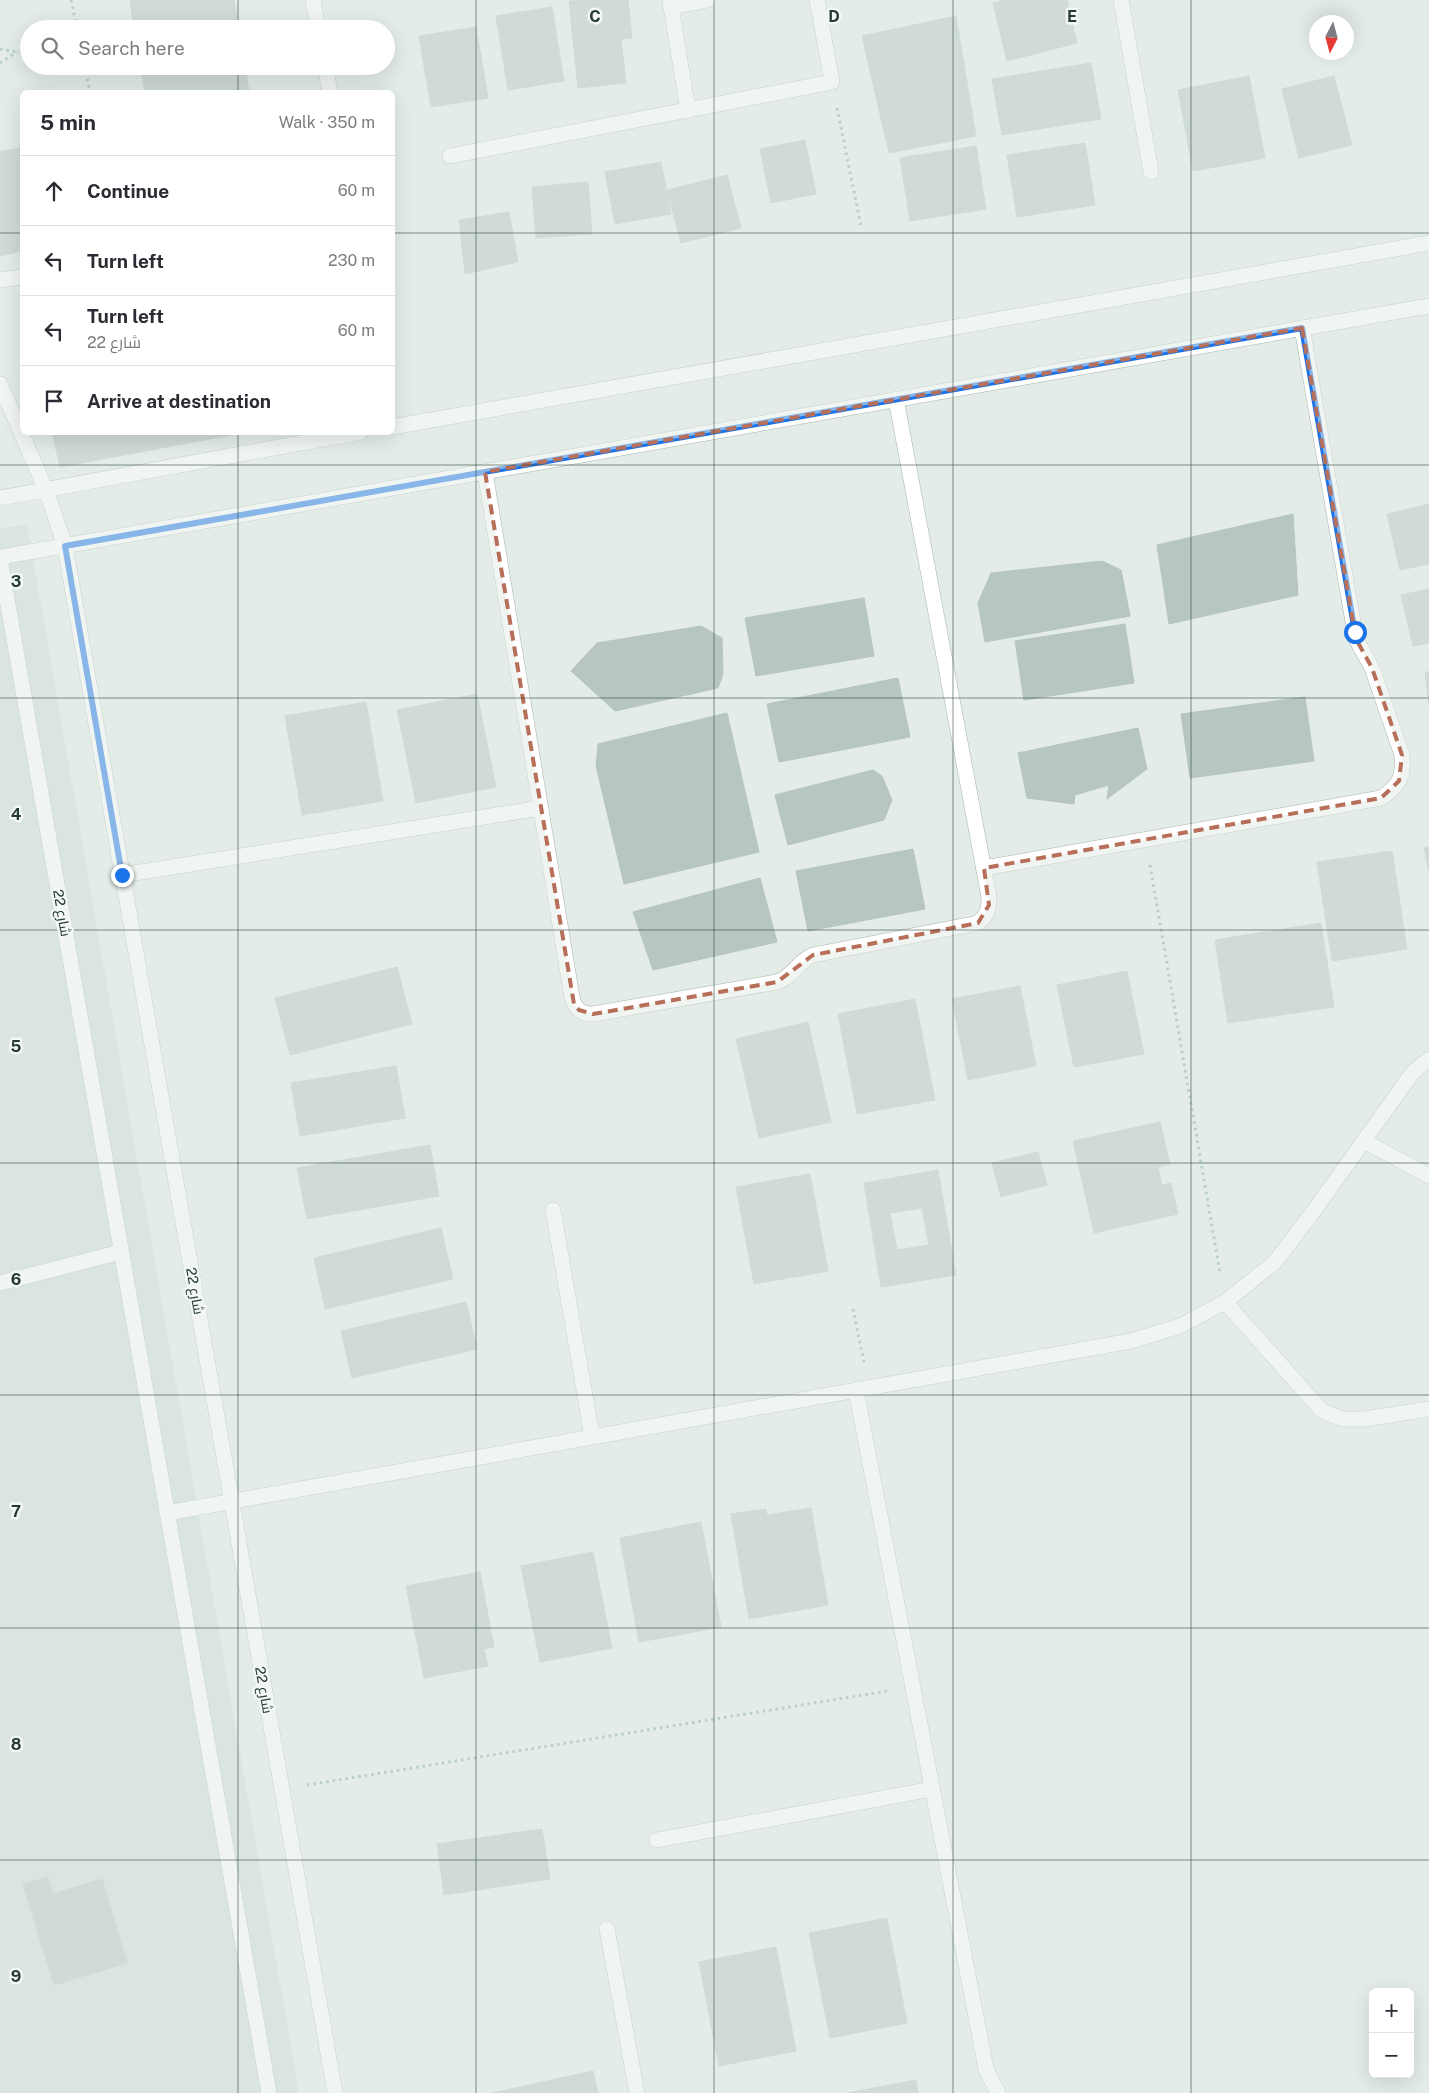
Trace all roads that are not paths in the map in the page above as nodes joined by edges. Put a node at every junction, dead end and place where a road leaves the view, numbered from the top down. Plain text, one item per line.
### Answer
1 (313, 0) edge
2 (708, 0) edge
3 (816, 0) edge
4 (1121, 0) edge
5 (671, 3) edge
6 (316, 20) edge
7 (327, 75) edge
8 (330, 90) edge
9 (688, 110) junction
10 (450, 156) dead end
11 (1151, 172) dead end
12 (1429, 243) edge
13 (20, 277) edge
14 (0, 280) edge
15 (1429, 306) edge
16 (1302, 328) junction
17 (0, 384) edge
18 (896, 400) junction
19 (395, 426) edge
20 (20, 430) edge
21 (22, 435) edge
22 (345, 435) edge
23 (485, 472) junction
24 (46, 490) junction
25 (0, 498) edge
26 (65, 546) junction
27 (0, 558) edge
28 (541, 808) junction
29 (984, 868) junction
30 (122, 875) junction
31 (1429, 1058) edge
32 (1364, 1141) junction
33 (1429, 1176) edge
34 (553, 1210) dead end
35 (121, 1252) junction
36 (0, 1283) edge
37 (1225, 1302) junction
38 (863, 1389) junction
39 (1429, 1408) edge
40 (592, 1436) junction
41 (232, 1501) junction
42 (167, 1512) junction
43 (932, 1789) junction
44 (657, 1840) dead end
45 (607, 1929) dead end
46 (269, 2093) edge
47 (335, 2093) edge
48 (638, 2093) edge
49 (998, 2093) edge

1 - 6 street
2 - 5 street
3 - 9 street
4 - 11 street
5 - 9 street
7 - 8 street
9 - 10 street
12 - 19 street
13 - 14 street
15 - 16 street
16 - 18 street
16 - 29 street
17 - 20 street, شارع 22
18 - 23 street
18 - 29 street
21 - 24 street, شارع 22
22 - 24 street
23 - 26 street
23 - 28 street
24 - 25 street
24 - 26 street, شارع 22
26 - 27 street
26 - 30 street, شارع 22
27 - 35 street, شارع 22
28 - 29 street
28 - 30 street
30 - 41 street, شارع 22
31 - 32 street
32 - 33 street
32 - 37 street
34 - 40 street
35 - 36 street
35 - 42 street, شارع 22
37 - 38 street
37 - 39 street
38 - 40 street
38 - 43 street
40 - 41 street
41 - 42 street
41 - 47 street, شارع 22
42 - 46 street, شارع 22
43 - 44 street
43 - 49 street
45 - 48 street

